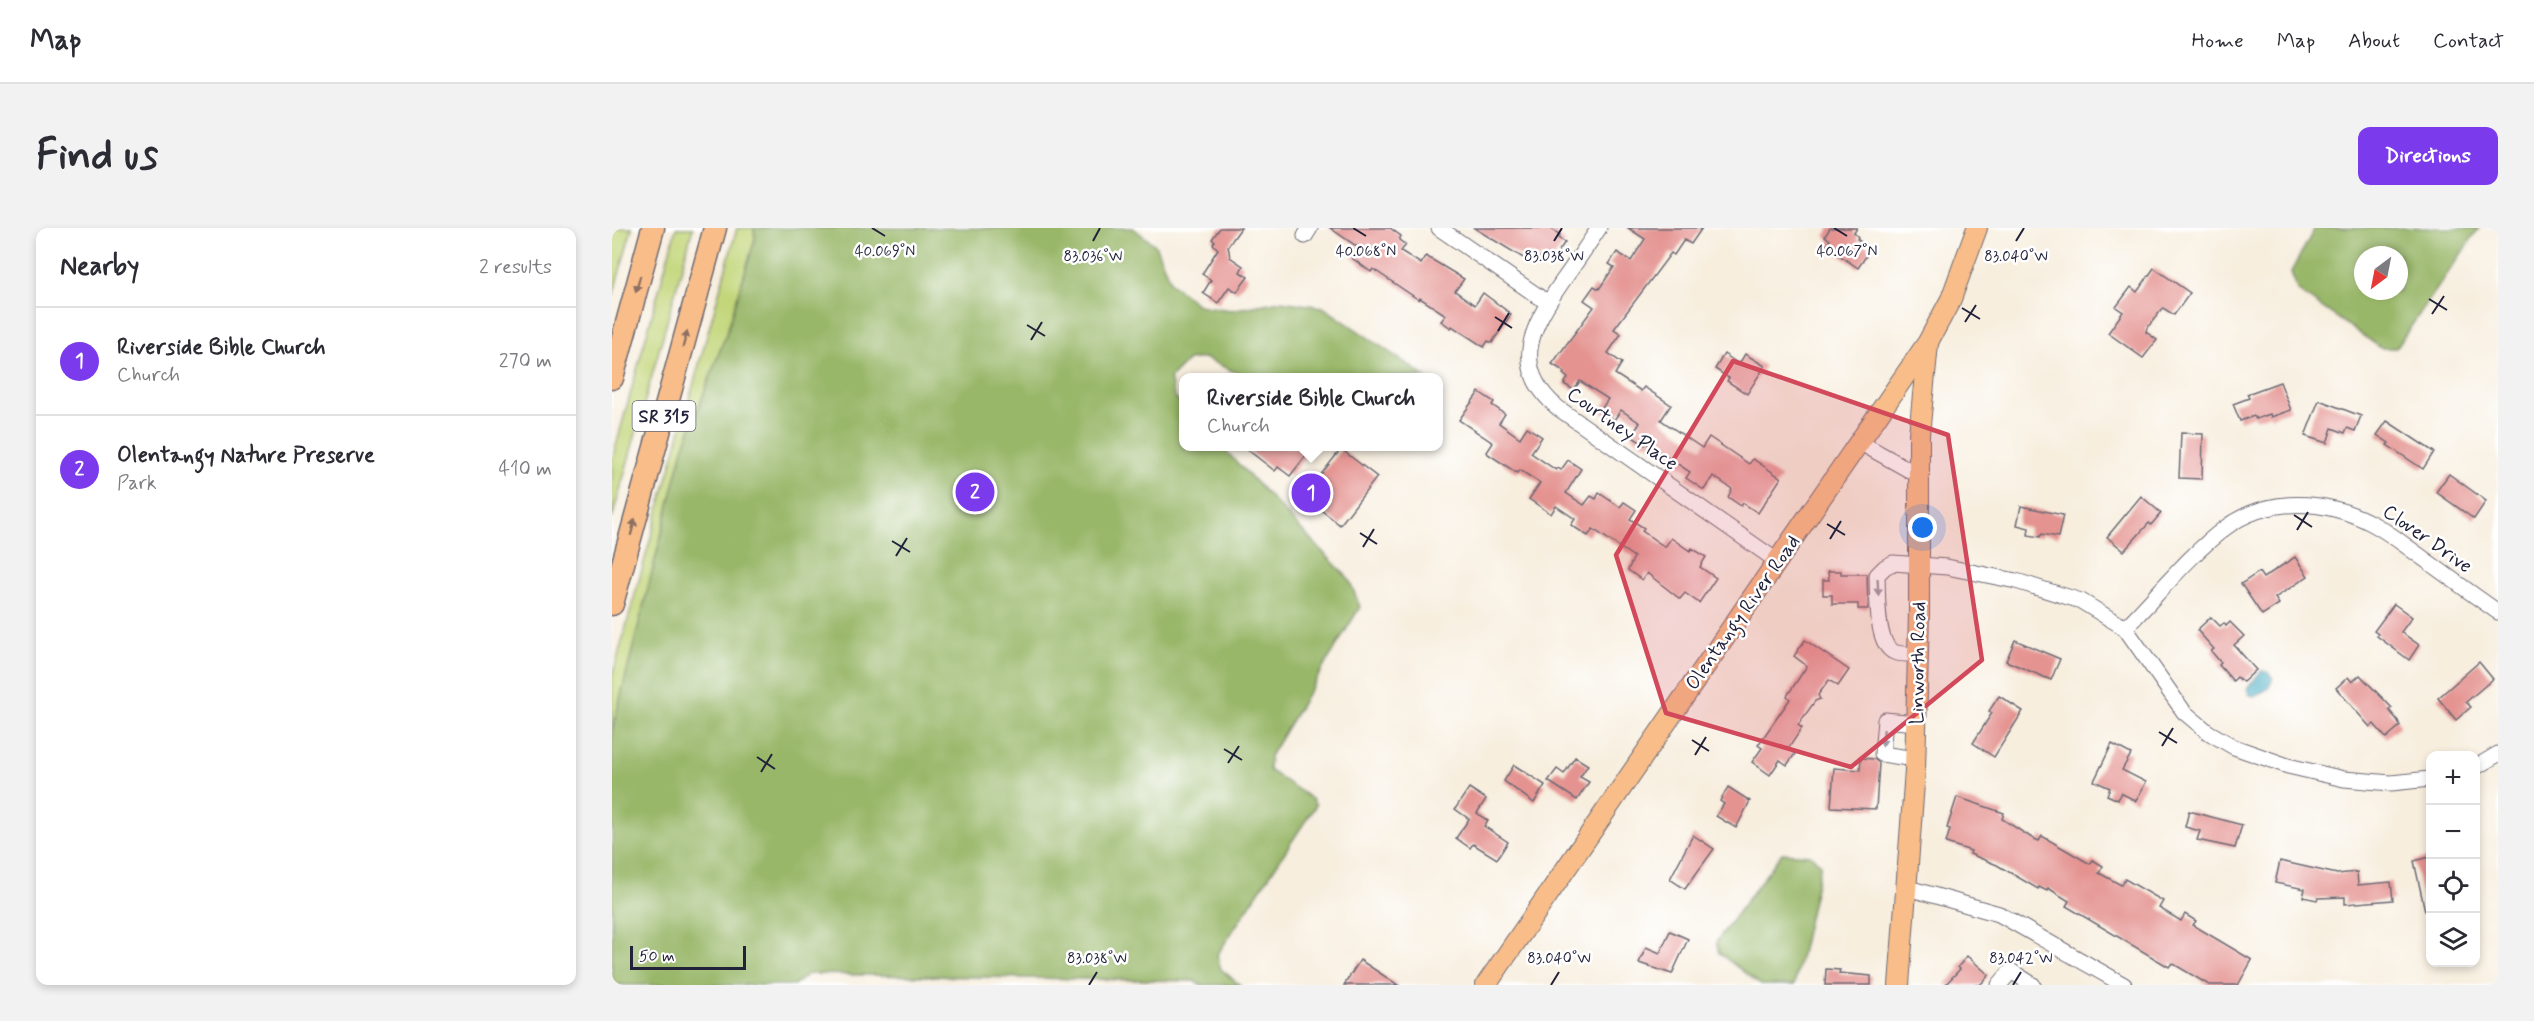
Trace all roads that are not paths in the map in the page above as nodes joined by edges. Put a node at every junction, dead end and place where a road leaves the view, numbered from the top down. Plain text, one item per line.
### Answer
1 (653, 228) edge
2 (715, 228) edge
3 (1439, 228) edge
4 (1599, 228) edge
5 (1977, 228) edge
6 (1548, 303) junction
7 (1928, 342) junction
8 (612, 378) edge
9 (1860, 443) junction
10 (1918, 475) junction
11 (1776, 561) junction
12 (1919, 565) junction
13 (612, 604) edge
14 (2498, 612) edge
15 (2125, 627) junction
16 (1918, 654) junction
17 (1916, 723) junction
18 (2498, 754) edge
19 (1915, 759) junction
20 (2480, 764) edge
21 (2426, 779) edge
22 (1908, 888) junction
23 (1486, 985) edge
24 (1899, 985) edge
25 (1999, 985) edge
26 (2033, 985) edge
27 (2124, 985) edge

1 -> 8 highway
13 -> 2 highway, SR 315
3 - 6 street
4 - 6 street, Courtney Place
5 - 7 main road, Olentangy River Road
6 - 11 street, Courtney Place
7 - 9 main road, Olentangy River Road
7 - 10 main road, Linworth Road
9 - 10 street
9 - 11 main road, Olentangy River Road
10 - 12 main road, Linworth Road
11 - 23 main road, Olentangy River Road
12 - 15 street
12 - 16 main road, Linworth Road
12 -> 16 street
14 - 15 street, Clover Drive
15 - 21 street
16 - 17 main road, Linworth Road
17 - 19 main road, Linworth Road
17 -> 19 street
18 - 20 street
19 - 22 main road, Linworth Road
22 - 24 main road, Linworth Road
22 - 27 street
25 - 26 street

